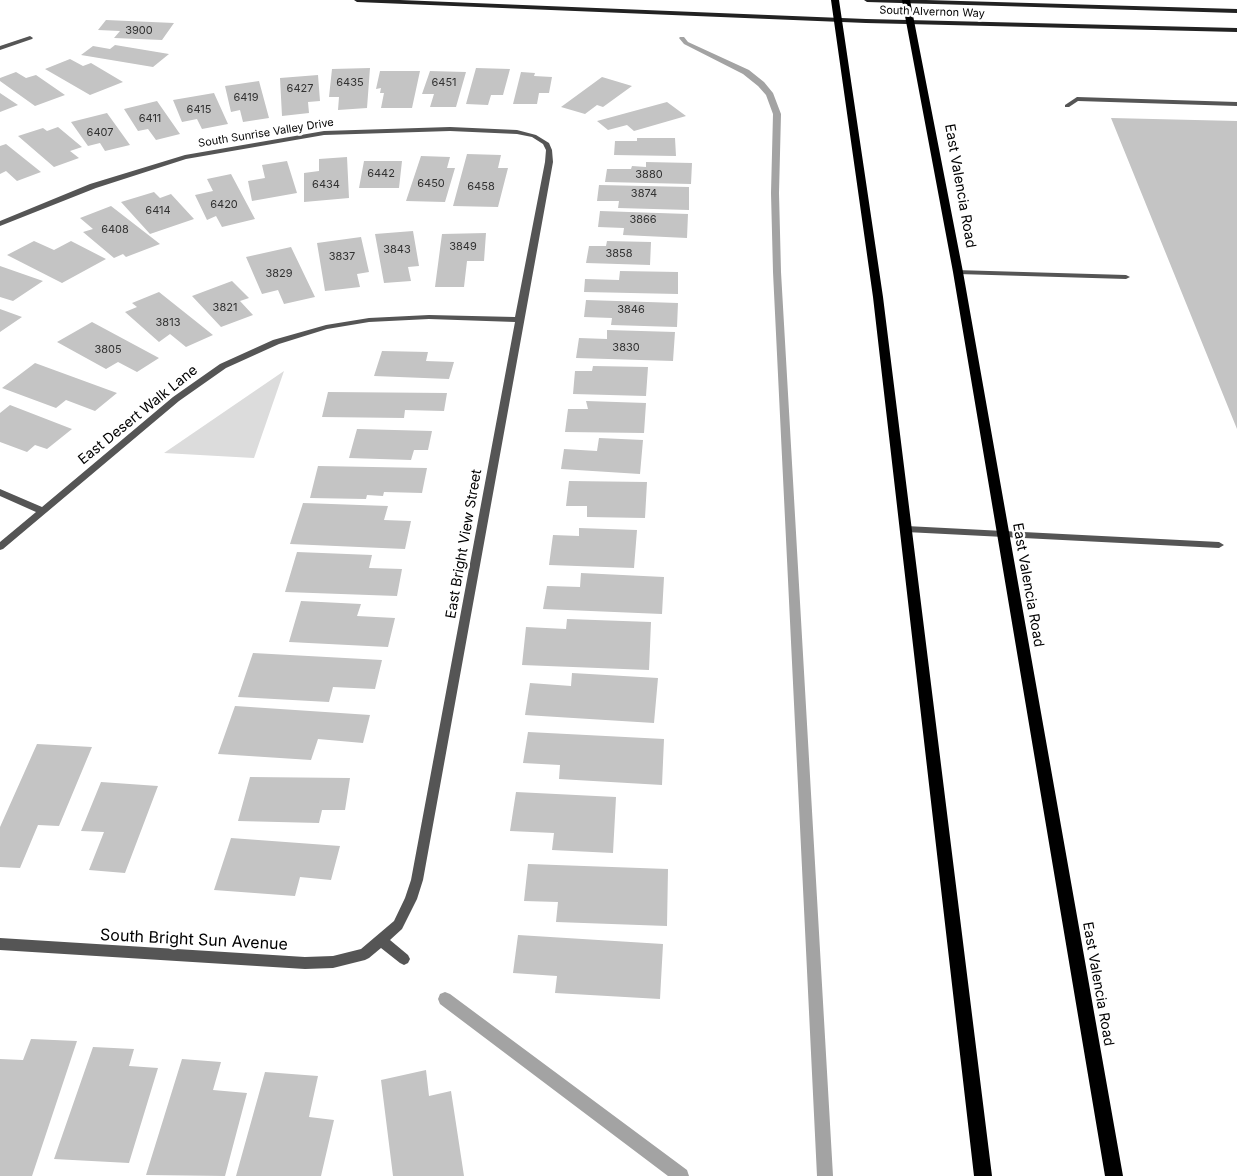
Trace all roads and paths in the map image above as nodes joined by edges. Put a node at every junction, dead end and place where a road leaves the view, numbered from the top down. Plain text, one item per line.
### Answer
1 (357, 0) edge
2 (835, 0) edge
3 (867, 0) edge
4 (906, 1) edge
5 (1237, 11) edge
6 (837, 19) junction
7 (911, 22) junction
8 (1237, 30) edge
9 (30, 38) dead end
10 (0, 48) edge
11 (1237, 104) edge
12 (1067, 106) dead end
13 (546, 143) joint
14 (0, 224) edge
15 (958, 272) junction
16 (1126, 277) dead end
17 (519, 320) junction
18 (0, 492) edge
19 (43, 511) junction
20 (906, 529) junction
21 (1002, 535) junction
22 (1219, 545) dead end
23 (0, 547) edge
24 (381, 941) junction
25 (0, 944) edge
26 (404, 959) dead end
27 (983, 1176) edge
28 (1114, 1176) edge

1 - 6 main road, South Alvernon Way
2 - 6 main road
3 - 4 main road, South Alvernon Way
4 - 5 main road, South Alvernon Way
4 - 7 main road, East Valencia Road
6 - 7 main road, South Alvernon Way
6 - 20 main road
7 - 8 main road, South Alvernon Way
7 - 15 main road, East Valencia Road
9 - 10 street
11 - 12 street
13 - 14 street, South Sunrise Valley Drive
13 - 17 street, East Bright View Street
15 - 16 street
15 - 21 main road, East Valencia Road
17 - 19 street, East Desert Walk Lane
17 - 24 street, East Bright View Street
18 - 19 street
19 - 23 street, East Desert Walk Lane
20 - 21 street
20 - 27 main road
21 - 22 street
21 - 28 main road, East Valencia Road
24 - 25 street, South Bright Sun Avenue
24 - 26 street

